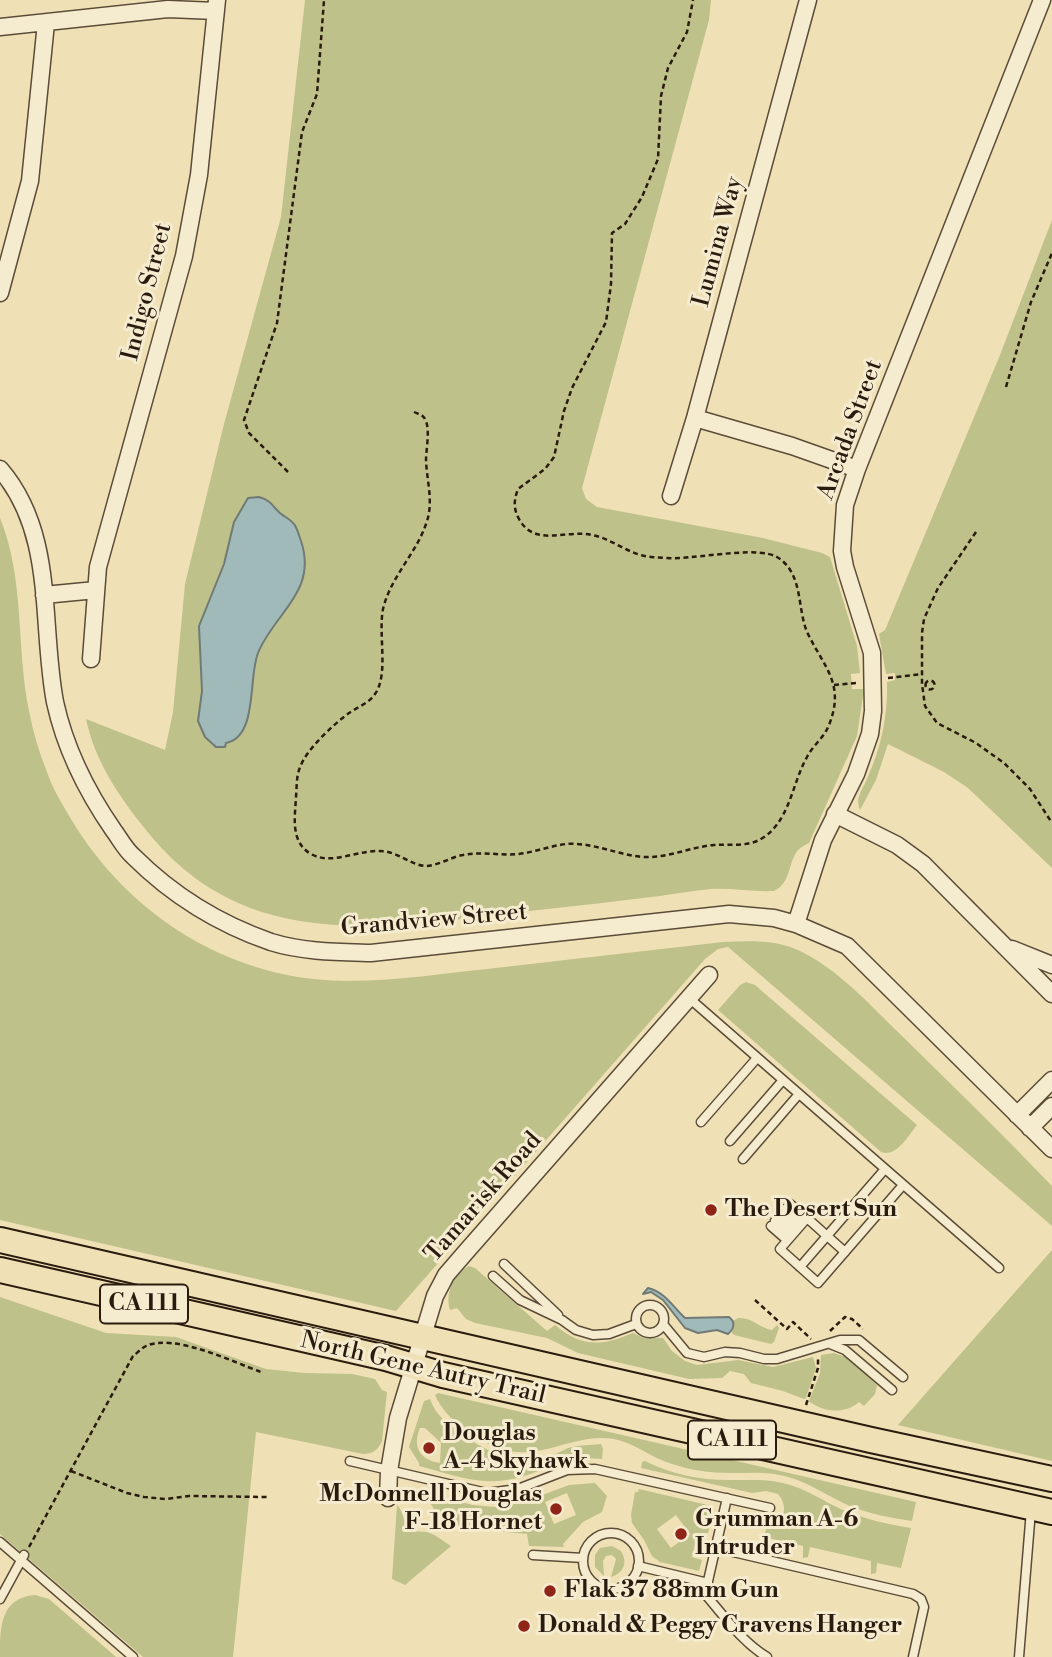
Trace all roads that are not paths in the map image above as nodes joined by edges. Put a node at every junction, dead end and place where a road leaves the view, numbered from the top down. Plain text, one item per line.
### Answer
1 (808, 0) edge
2 (1042, 0) edge
3 (216, 5) edge
4 (46, 23) junction
5 (0, 27) edge
6 (0, 293) edge
7 (695, 418) junction
8 (0, 469) edge
9 (857, 469) junction
10 (671, 496) dead end
11 (96, 590) junction
12 (44, 595) junction
13 (91, 659) dead end
14 (835, 814) junction
15 (796, 925) junction
16 (1000, 942) junction
17 (1052, 965) edge
18 (709, 975) dead end
19 (1052, 994) edge
20 (689, 998) junction
21 (757, 1058) junction
22 (783, 1080) junction
23 (1052, 1080) edge
24 (799, 1094) junction
25 (1052, 1106) edge
26 (1017, 1115) junction
27 (701, 1122) dead end
28 (1030, 1128) junction
29 (730, 1140) dead end
30 (1052, 1149) edge
31 (743, 1159) dead end
32 (885, 1169) junction
33 (904, 1185) junction
34 (780, 1215) junction
35 (797, 1229) junction
36 (827, 1236) junction
37 (0, 1240) edge
38 (845, 1252) junction
39 (504, 1264) dead end
40 (800, 1267) junction
41 (999, 1268) dead end
42 (0, 1270) edge
43 (493, 1276) dead end
44 (562, 1320) junction
45 (636, 1324) junction
46 (663, 1324) junction
47 (422, 1338) junction
48 (830, 1344) junction
49 (413, 1366) junction
50 (903, 1377) dead end
51 (892, 1390) dead end
52 (350, 1461) dead end
53 (389, 1471) junction
54 (1052, 1479) edge
55 (727, 1498) junction
56 (388, 1499) dead end
57 (770, 1508) dead end
58 (1042, 1509) edge
59 (0, 1542) edge
60 (716, 1548) junction
61 (533, 1555) dead end
62 (23, 1558) junction
63 (583, 1558) junction
64 (638, 1566) junction
65 (708, 1583) junction
66 (0, 1599) edge
67 (133, 1657) edge
68 (767, 1657) edge
69 (913, 1657) edge
70 (1019, 1657) edge

1 - 7 street, Lumina Way
2 - 9 street, Arcada Street
3 - 4 street
3 - 11 street, Indigo Street
4 - 5 street
4 - 6 street
7 - 9 street
7 - 10 street, Lumina Way
8 - 12 street, Grandview Street
9 - 14 street, Arcada Street
11 - 12 street
11 - 13 street, Indigo Street
12 - 15 street, Grandview Street
14 - 15 street, Arcada Street
14 - 16 street
15 - 26 street, Grandview Street
16 - 17 street
16 - 19 street
18 - 20 street, Tamarisk Road
20 - 21 lane
20 - 47 street, Tamarisk Road
21 - 22 lane
21 - 27 lane
22 - 24 lane
22 - 29 lane
23 - 26 street
24 - 31 lane
24 - 32 lane
25 - 28 street
26 - 28 street, Grandview Street
28 - 30 street, Grandview Street
32 - 33 lane
32 - 36 lane
33 - 38 lane
33 - 41 lane
34 - 35 lane
34 - 35 lane
34 - 35 lane
35 - 36 lane
35 - 40 lane
36 - 38 lane
36 - 40 lane
37 - 47 main road, North Gene Autry Trail / CA 111
38 - 40 lane
39 - 44 lane
42 - 49 main road, North Gene Autry Trail / CA 111
43 - 44 lane
44 - 45 lane
45 - 46 lane
45 - 46 lane
46 - 48 lane
47 - 49 street, Tamarisk Road
47 - 54 main road, North Gene Autry Trail / CA 111
48 - 50 lane
48 - 51 lane
49 - 53 street, Tamarisk Road
49 - 58 main road, North Gene Autry Trail / CA 111
52 - 53 lane
53 - 55 lane
53 - 56 street, Tamarisk Road
55 - 57 lane
55 - 60 lane
58 - 70 lane
59 - 62 lane
60 - 65 lane
60 - 69 lane
61 - 63 lane
62 - 66 lane
62 - 67 lane
63 - 64 lane
63 - 64 lane
64 - 65 lane
65 - 68 lane

